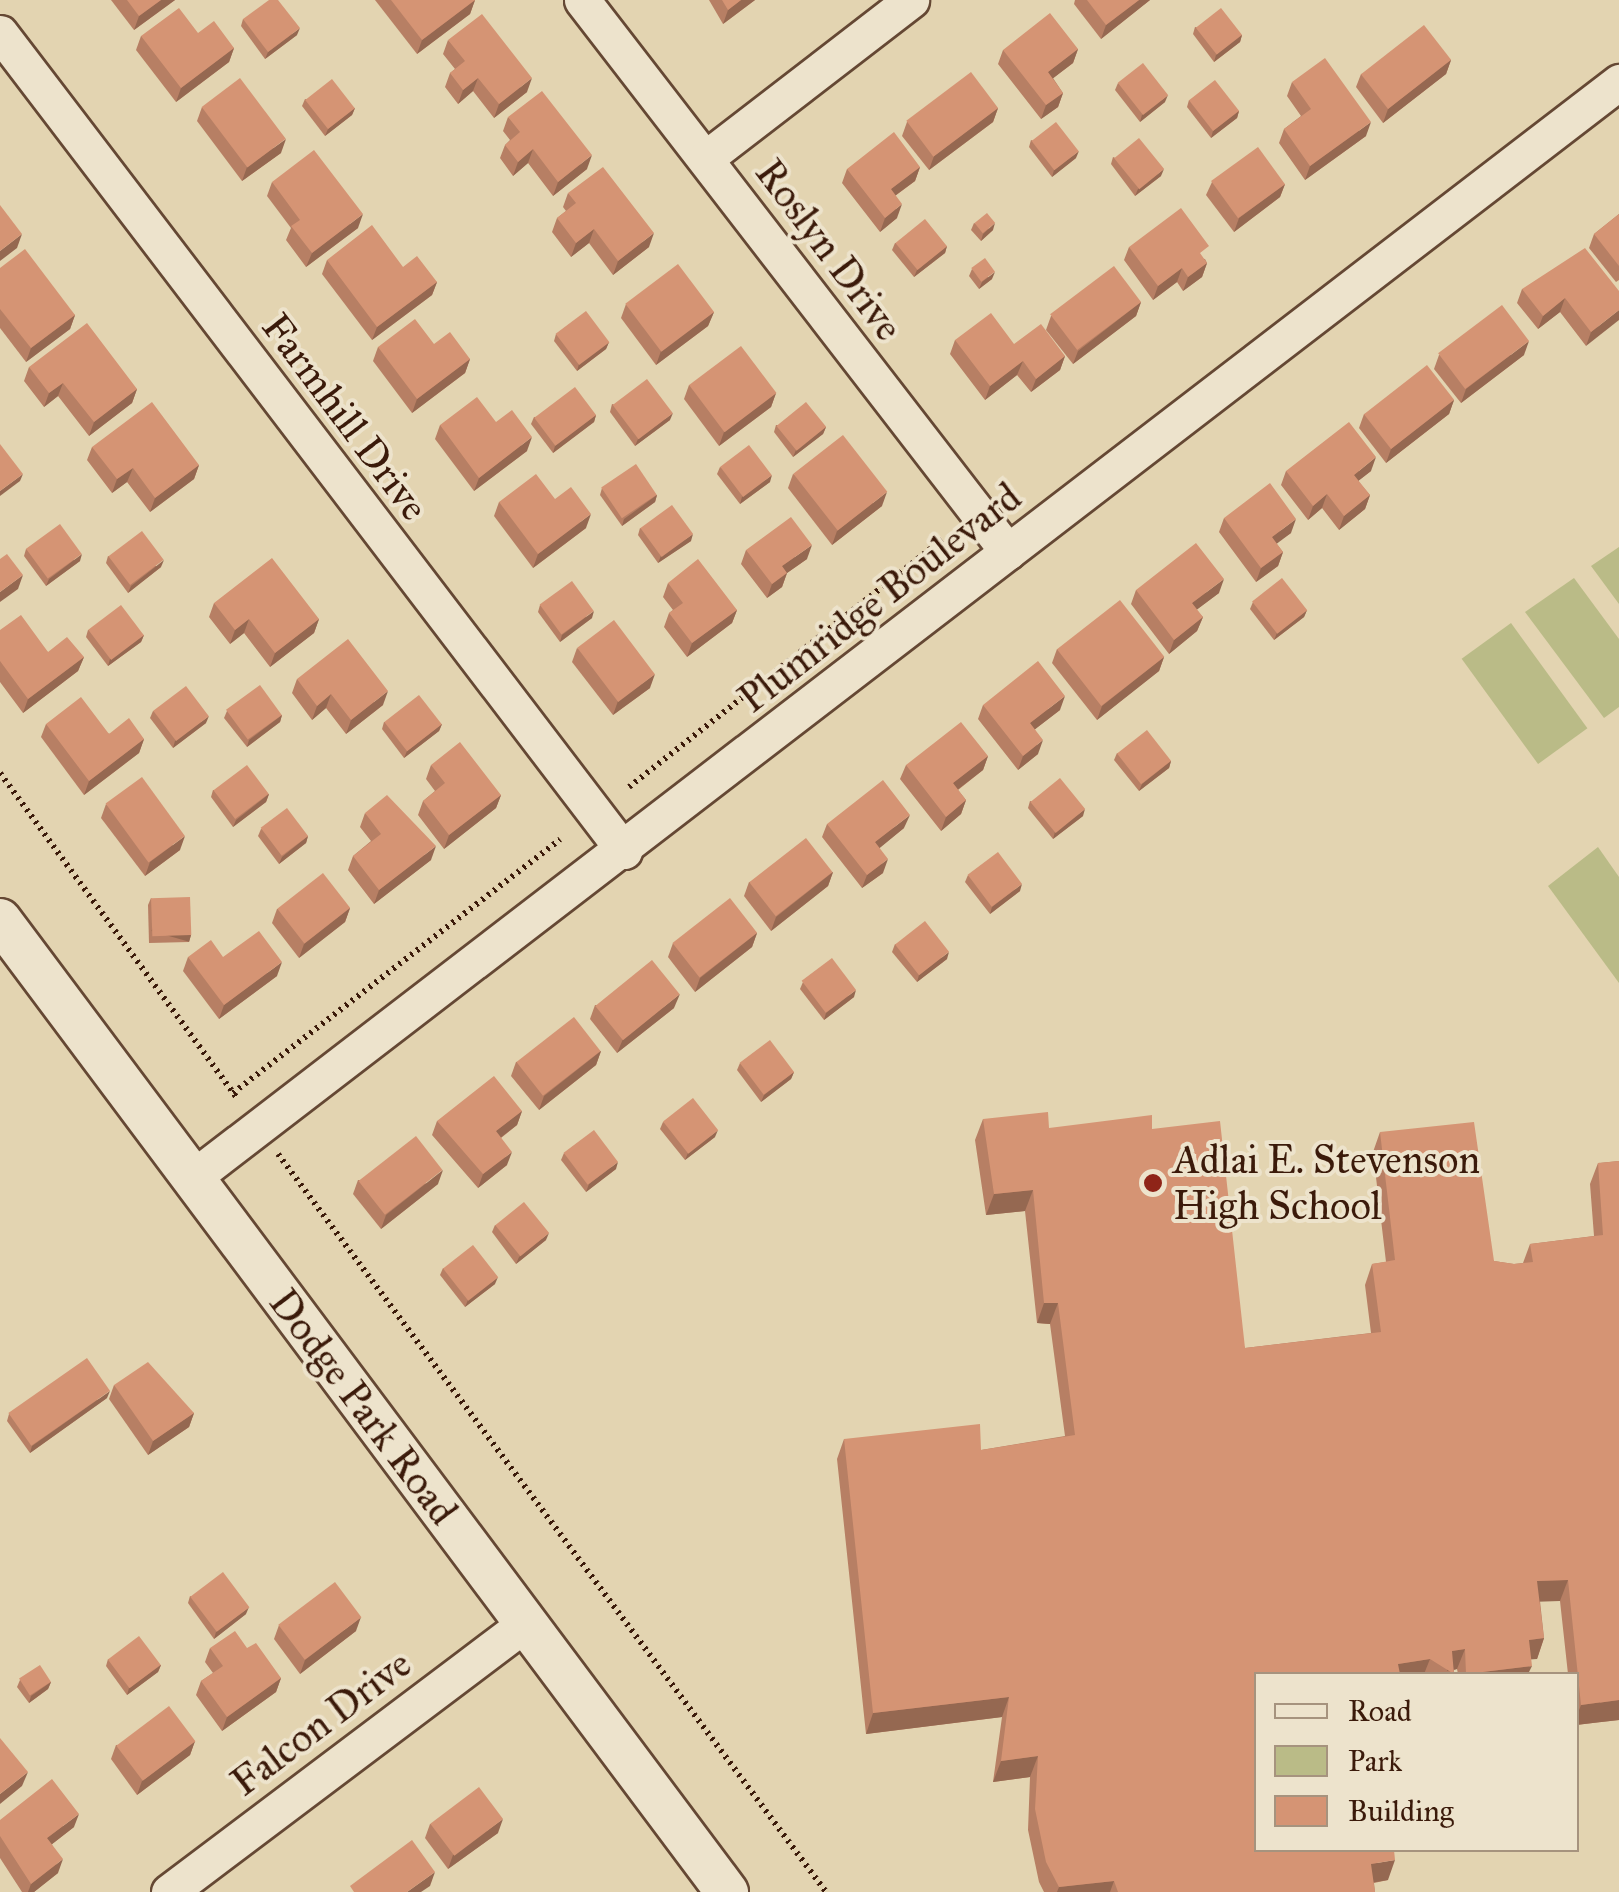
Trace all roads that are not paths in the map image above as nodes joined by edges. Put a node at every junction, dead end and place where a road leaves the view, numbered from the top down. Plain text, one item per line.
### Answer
1 (582, 0) edge
2 (911, 0) edge
3 (0, 33) edge
4 (1619, 82) edge
5 (706, 158) junction
6 (1008, 552) junction
7 (624, 851) junction
8 (0, 920) edge
9 (191, 1179) junction
10 (526, 1622) junction
11 (169, 1892) edge
12 (728, 1892) edge

1 - 5 street, Roslyn Drive
2 - 5 street
3 - 7 street, Farmhill Drive
4 - 6 street, Plumridge Boulevard
5 - 6 street, Roslyn Drive
6 - 7 street, Plumridge Boulevard
7 - 9 street, Plumridge Boulevard
8 - 9 street, Dodge Park Road
9 - 10 street, Dodge Park Road
10 - 11 street, Falcon Drive
10 - 12 street, Dodge Park Road

